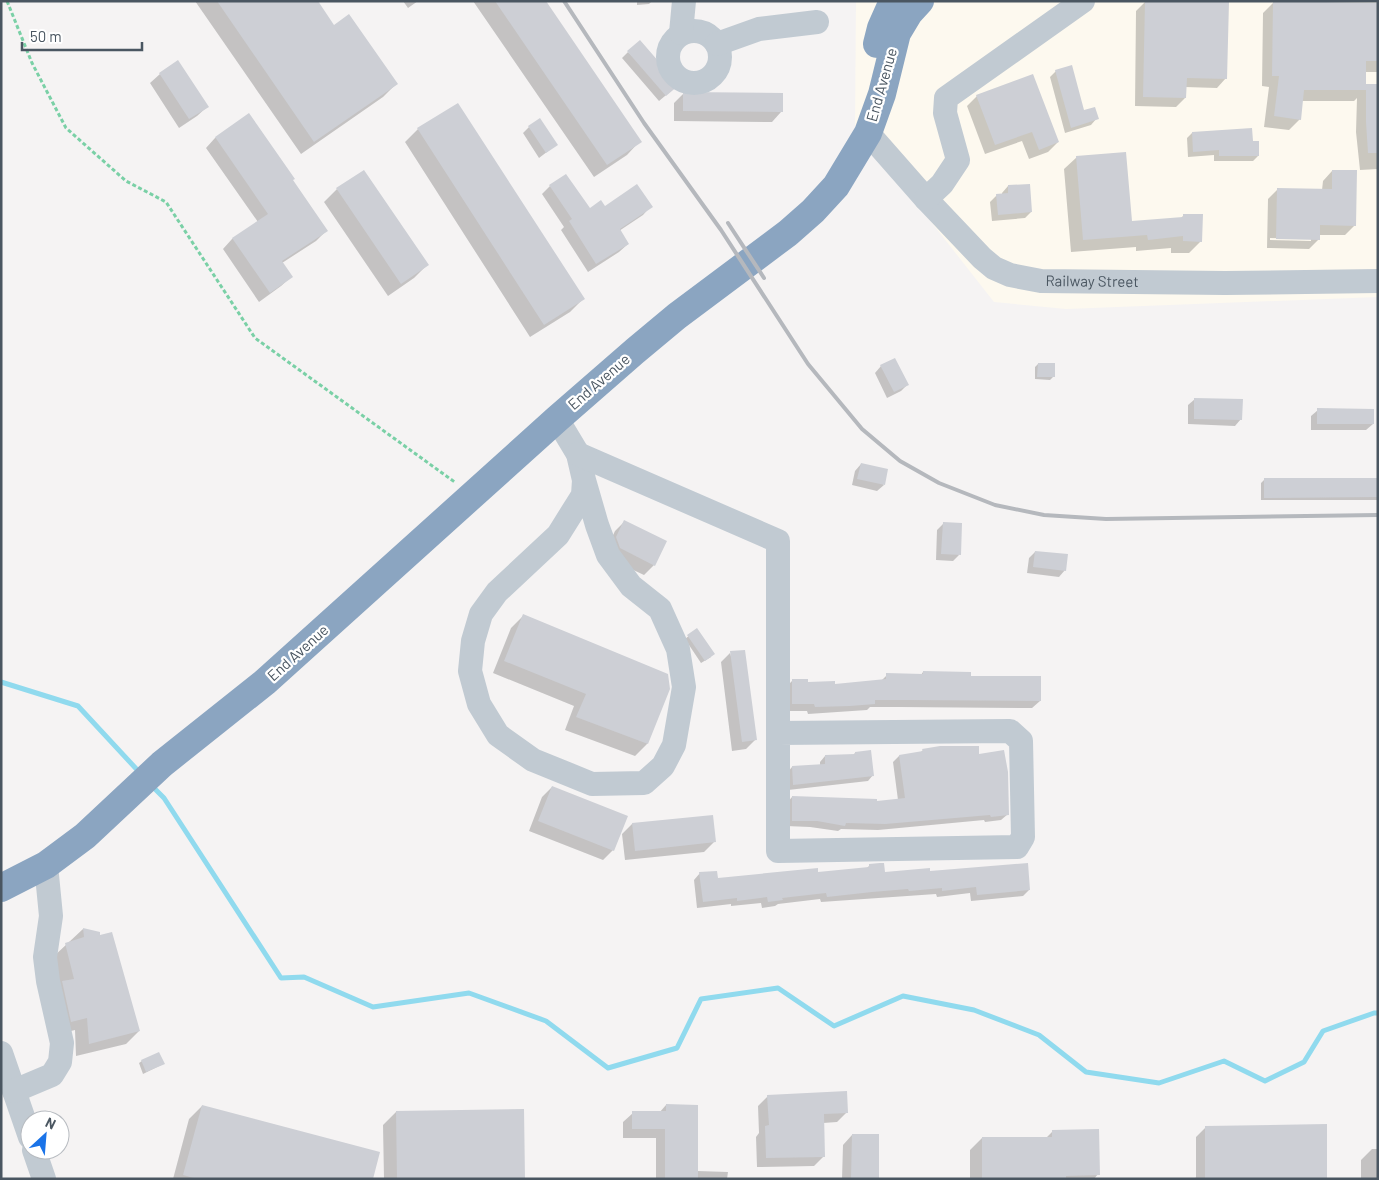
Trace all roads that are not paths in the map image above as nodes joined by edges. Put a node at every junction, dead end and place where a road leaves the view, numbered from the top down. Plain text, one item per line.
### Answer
1 (684, 1) edge
2 (893, 1) edge
3 (920, 1) edge
4 (1083, 1) edge
5 (881, 14) edge
6 (817, 22) dead end
7 (681, 33) junction
8 (717, 44) junction
9 (868, 133) junction
10 (926, 199) junction
11 (1378, 281) edge
12 (557, 419) junction
13 (578, 454) junction
14 (584, 480) junction
15 (214, 721) junction
16 (778, 733) junction
17 (46, 864) junction
18 (1, 888) edge
19 (1, 1053) edge
20 (14, 1091) junction
21 (21, 1110) edge
22 (37, 1160) edge
23 (44, 1179) edge

1 - 7 street
2 - 5 highway, End Avenue
3 - 9 highway, End Avenue
4 - 10 street
5 - 15 highway, End Avenue
6 - 8 street
7 - 8 street
7 - 8 street
9 - 10 street, Railway Street
9 - 12 highway, End Avenue
10 - 11 street, Railway Street
12 - 13 street
12 - 15 highway, End Avenue
13 - 14 street
13 - 16 street
14 - 14 street
15 - 17 highway, End Avenue
16 - 16 street
17 - 18 highway, End Avenue
17 - 20 street
19 - 20 street
20 - 21 street
22 - 23 street

